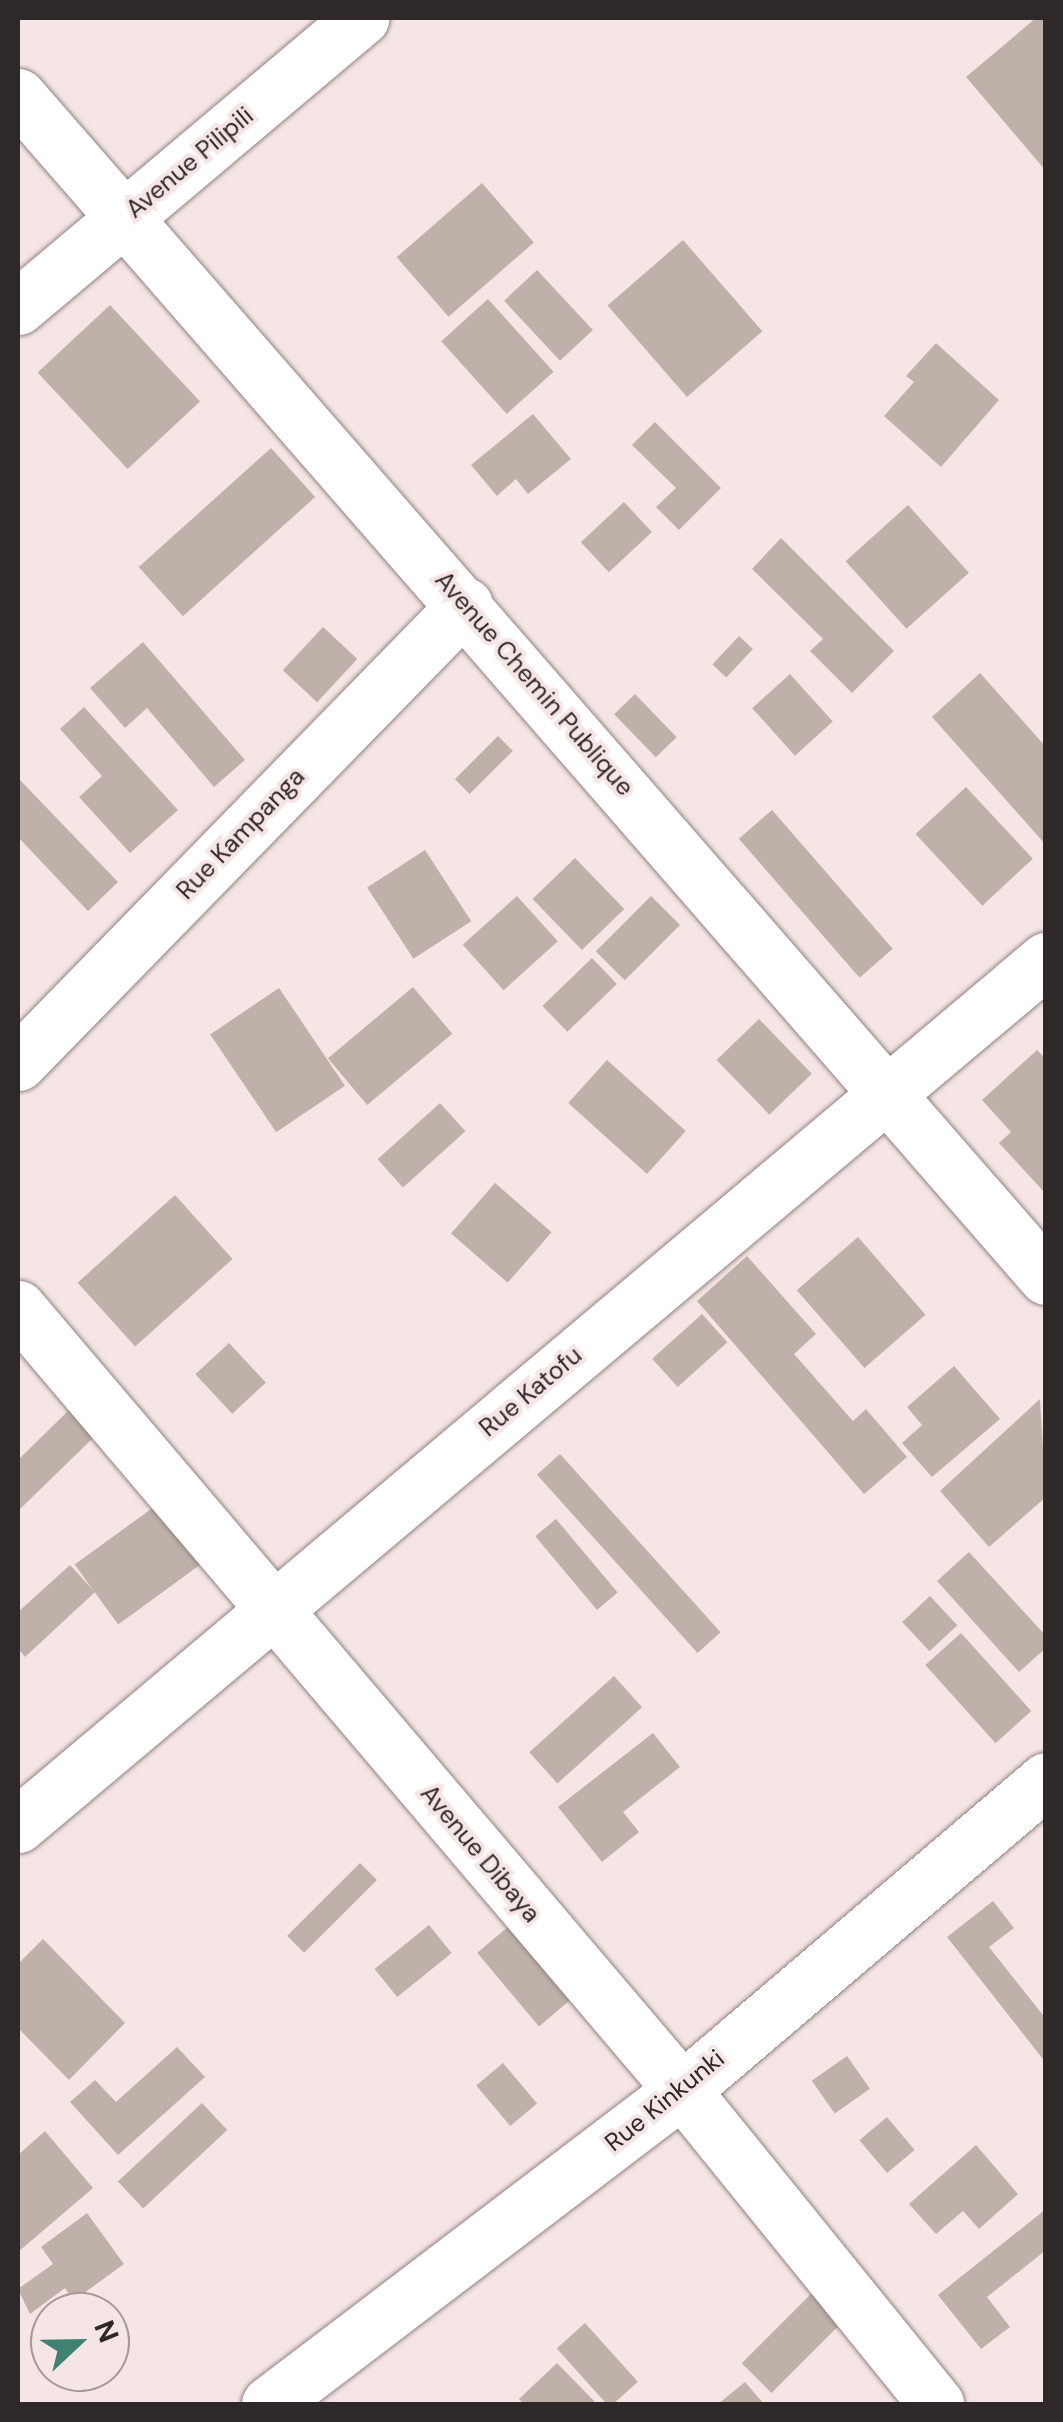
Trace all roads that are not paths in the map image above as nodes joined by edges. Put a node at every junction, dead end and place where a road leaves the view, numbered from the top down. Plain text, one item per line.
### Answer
1 (361, 18) edge
2 (18, 96) edge
3 (123, 220) junction
4 (18, 307) edge
5 (465, 605) junction
6 (1046, 960) edge
7 (18, 1063) edge
8 (889, 1090) junction
9 (1046, 1276) edge
10 (18, 1308) edge
11 (272, 1609) junction
12 (1046, 1780) edge
13 (18, 1825) edge
14 (682, 2090) junction
15 (269, 2404) edge
16 (936, 2404) edge

1 - 3 street, Avenue Pilipili
2 - 3 street, Avenue Chemin Publique
3 - 4 street, Avenue Pilipili
3 - 5 street, Avenue Chemin Publique
5 - 7 street, Rue Kampanga
5 - 8 street, Avenue Chemin Publique
6 - 8 street, Rue Katofu
8 - 9 street, Avenue Chemin Publique
8 - 11 street, Rue Katofu
10 - 11 street, Avenue Dibaya
11 - 13 street, Rue Katofu
11 - 14 street, Avenue Dibaya
12 - 14 street, Rue Kinkunki
14 - 15 street, Rue Kinkunki
14 - 16 street, Avenue Dibaya

